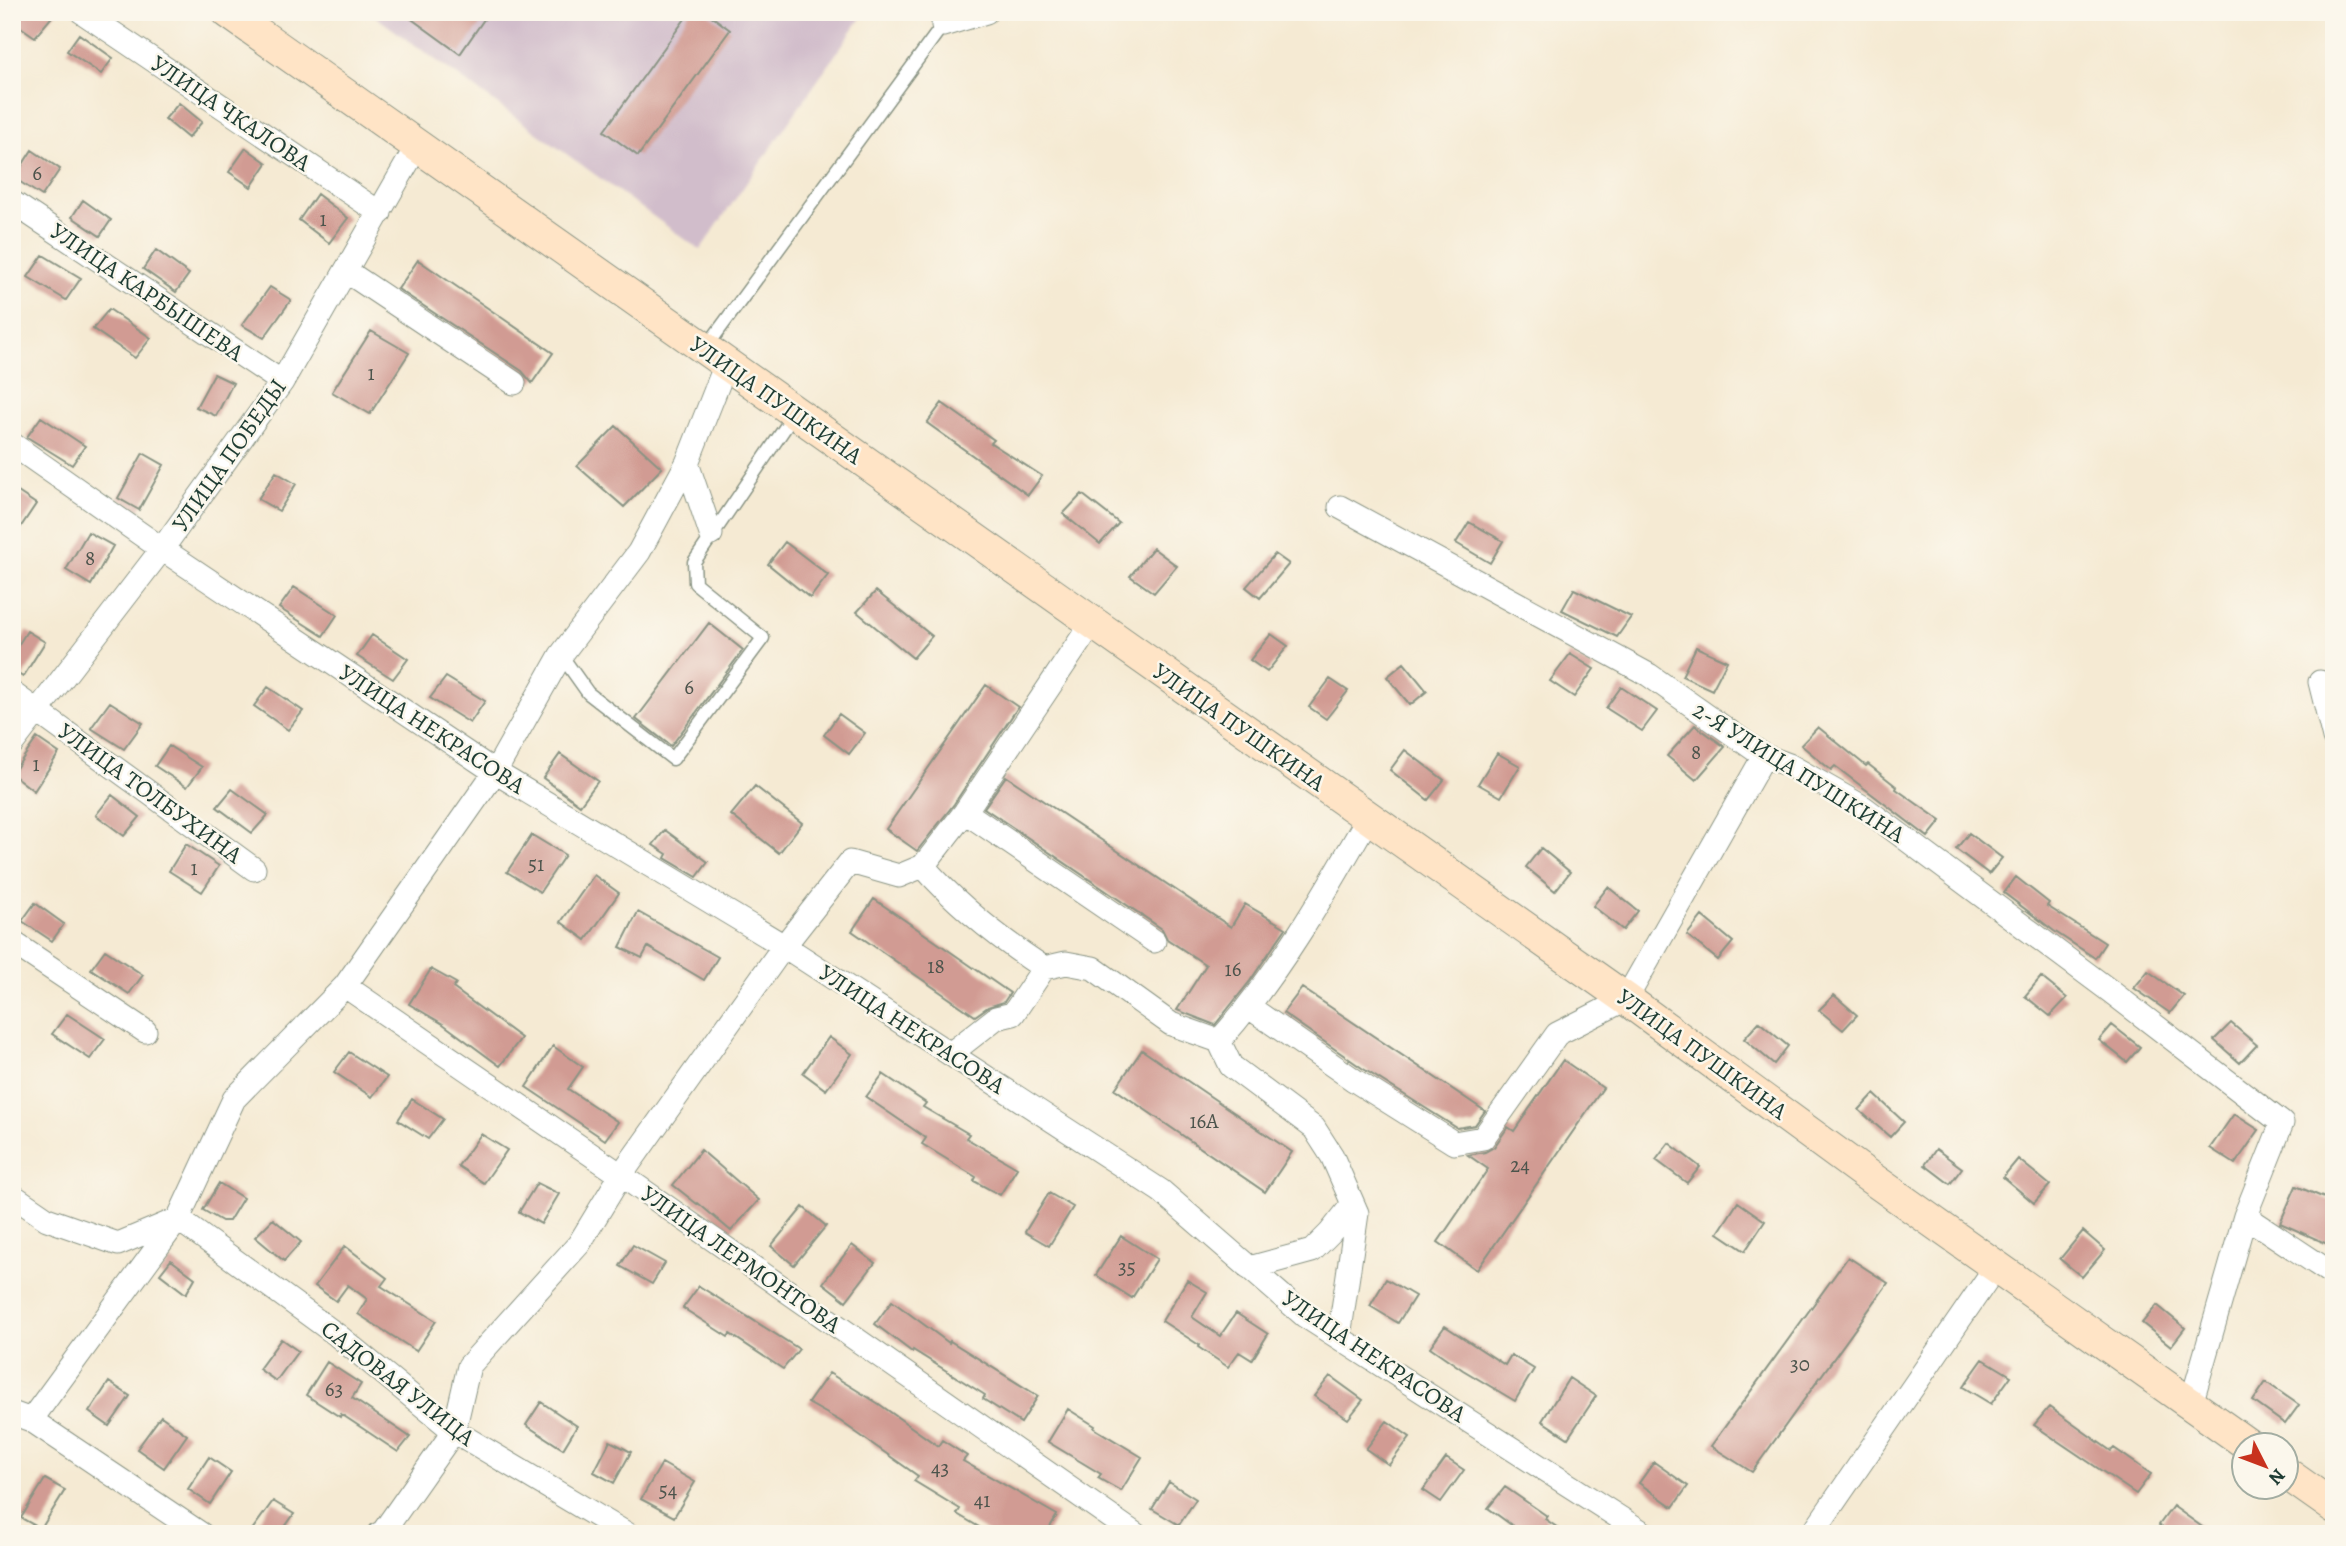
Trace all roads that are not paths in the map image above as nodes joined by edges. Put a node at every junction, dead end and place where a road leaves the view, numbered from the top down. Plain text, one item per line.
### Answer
1 (82, 12) edge
2 (228, 12) edge
3 (986, 12) edge
4 (946, 18) edge
5 (417, 146) junction
6 (12, 202) edge
7 (380, 213) junction
8 (346, 271) junction
9 (715, 357) junction
10 (282, 382) junction
11 (514, 383) dead end
12 (795, 413) junction
13 (12, 444) edge
14 (687, 463) junction
15 (1340, 507) dead end
16 (712, 534) junction
17 (162, 549) junction
18 (1092, 623) junction
19 (561, 655) junction
20 (2320, 682) dead end
21 (12, 693) edge
22 (37, 711) junction
23 (2334, 738) edge
24 (12, 744) edge
25 (1764, 756) junction
26 (495, 772) junction
27 (965, 812) junction
28 (1368, 818) junction
29 (923, 866) junction
30 (254, 869) dead end
31 (1154, 941) dead end
32 (12, 942) edge
33 (784, 946) junction
34 (1044, 968) junction
35 (345, 986) junction
36 (1626, 999) junction
37 (1249, 1007) junction
38 (145, 1031) dead end
39 (1219, 1041) junction
40 (950, 1054) junction
41 (621, 1175) junction
42 (12, 1195) edge
43 (1353, 1204) junction
44 (2245, 1216) junction
45 (178, 1219) junction
46 (1997, 1265) junction
47 (1249, 1268) junction
48 (2334, 1275) edge
49 (1339, 1337) junction
50 (2191, 1404) junction
51 (22, 1416) edge
52 (454, 1431) junction
53 (2230, 1432) edge
54 (2300, 1482) edge
55 (2334, 1507) edge
56 (201, 1534) edge
57 (379, 1534) edge
58 (627, 1534) edge
59 (1135, 1534) edge
60 (1645, 1534) edge
61 (1812, 1534) edge

1 - 7 street, УЛИЦА ЧКАЛОВА
2 - 5 main road, УЛИЦА ПУШКИНА
3 - 4 street
4 - 9 lane
5 - 7 street, УЛИЦА ПОБЕДЫ
5 - 9 main road, УЛИЦА ПУШКИНА
6 - 10 street, УЛИЦА КАРБЫШЕВА
7 - 8 street, УЛИЦА ПОБЕДЫ
8 - 10 street, УЛИЦА ПОБЕДЫ
8 - 11 street
9 - 12 main road, УЛИЦА ПУШКИНА
9 - 14 street
10 - 17 street, УЛИЦА ПОБЕДЫ
12 - 16 lane
12 - 18 main road, УЛИЦА ПУШКИНА
13 - 17 street, УЛИЦА НЕКРАСОВА
14 - 16 street
14 - 19 street
15 - 25 street, 2-Я УЛИЦА ПУШКИНА
16 - 19 lane
17 - 22 street, УЛИЦА ПОБЕДЫ
17 - 26 street, УЛИЦА НЕКРАСОВА
18 - 27 street
18 - 28 main road, УЛИЦА ПУШКИНА
19 - 26 street
20 - 23 street
21 - 22 street, УЛИЦА ТОЛБУХИНА
22 - 24 street, УЛИЦА ПОБЕДЫ
22 - 30 street, УЛИЦА ТОЛБУХИНА
25 - 36 street
25 - 44 street, 2-Я УЛИЦА ПУШКИНА
26 - 33 street, УЛИЦА НЕКРАСОВА
26 - 35 street
27 - 29 street
27 - 31 street
28 - 36 main road, УЛИЦА ПУШКИНА
28 - 37 street
29 - 33 street
29 - 34 street
32 - 38 street
33 - 40 street, УЛИЦА НЕКРАСОВА
33 - 41 street
34 - 39 street
34 - 40 street
35 - 41 street, УЛИЦА ЛЕРМОНТОВА
35 - 45 street
36 - 37 street
36 - 46 main road, УЛИЦА ПУШКИНА
37 - 39 street
39 - 43 street
40 - 47 street, УЛИЦА НЕКРАСОВА
41 - 52 street
41 - 59 street, УЛИЦА ЛЕРМОНТОВА
42 - 45 street
43 - 47 street
43 - 49 street
44 - 48 street
44 - 50 street, 2-Я УЛИЦА ПУШКИНА
45 - 51 street
45 - 52 street, САДОВАЯ УЛИЦА
46 - 50 main road, УЛИЦА ПУШКИНА
46 - 61 street
47 - 49 street, УЛИЦА НЕКРАСОВА
49 - 60 street, УЛИЦА НЕКРАСОВА
50 - 53 main road, УЛИЦА ПУШКИНА
51 - 56 street
52 - 57 street
52 - 58 street, САДОВАЯ УЛИЦА
54 - 55 main road

